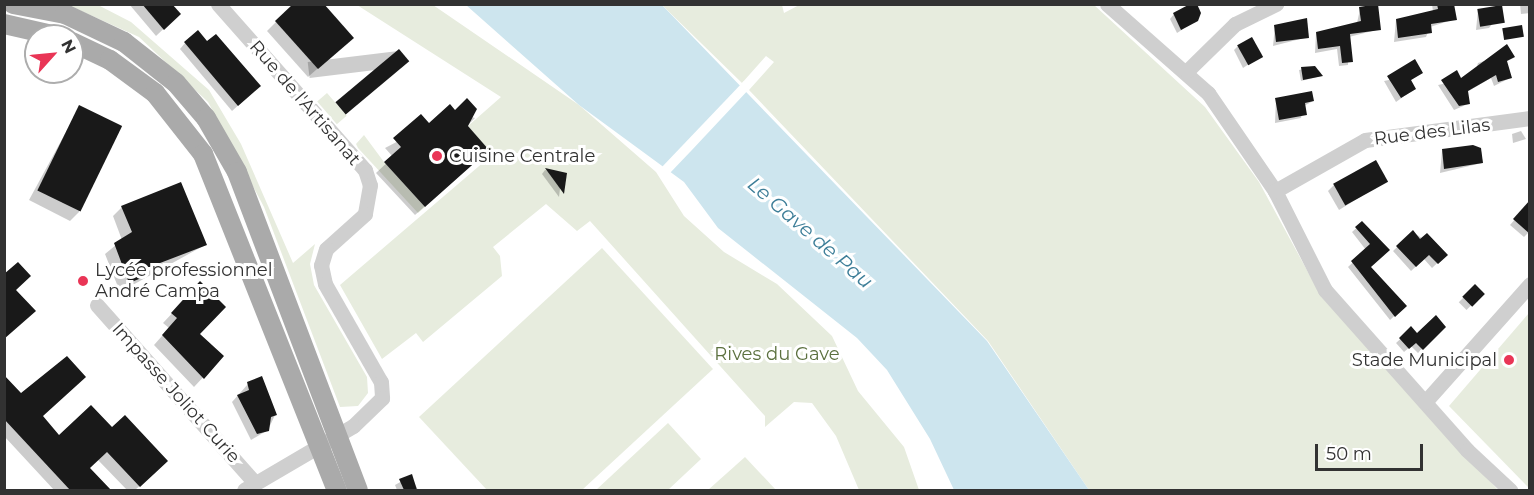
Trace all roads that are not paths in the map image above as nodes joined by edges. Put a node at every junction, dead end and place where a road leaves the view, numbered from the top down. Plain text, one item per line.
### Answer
1 (13, 4) edge
2 (218, 4) edge
3 (1107, 4) edge
4 (1276, 4) edge
5 (4, 24) edge
6 (24, 29) edge
7 (84, 48) edge
8 (1187, 71) junction
9 (1530, 118) edge
10 (1275, 190) junction
11 (1530, 284) edge
12 (97, 305) dead end
13 (1425, 402) junction
14 (329, 440) junction
15 (249, 486) edge
16 (338, 490) edge
17 (358, 490) edge
18 (1510, 490) edge

1 - 14 main road
2 - 14 street, Rue de l'Artisanat
3 - 8 street
4 - 8 street
5 - 6 main road
7 - 14 main road
8 - 10 street
9 - 10 street, Rue des Lilas
10 - 13 street
11 - 13 street
12 - 15 street, Impasse Joliot Curie
13 - 18 street
14 - 15 street, Rue de l'Artisanat
14 - 16 main road
14 - 17 main road

